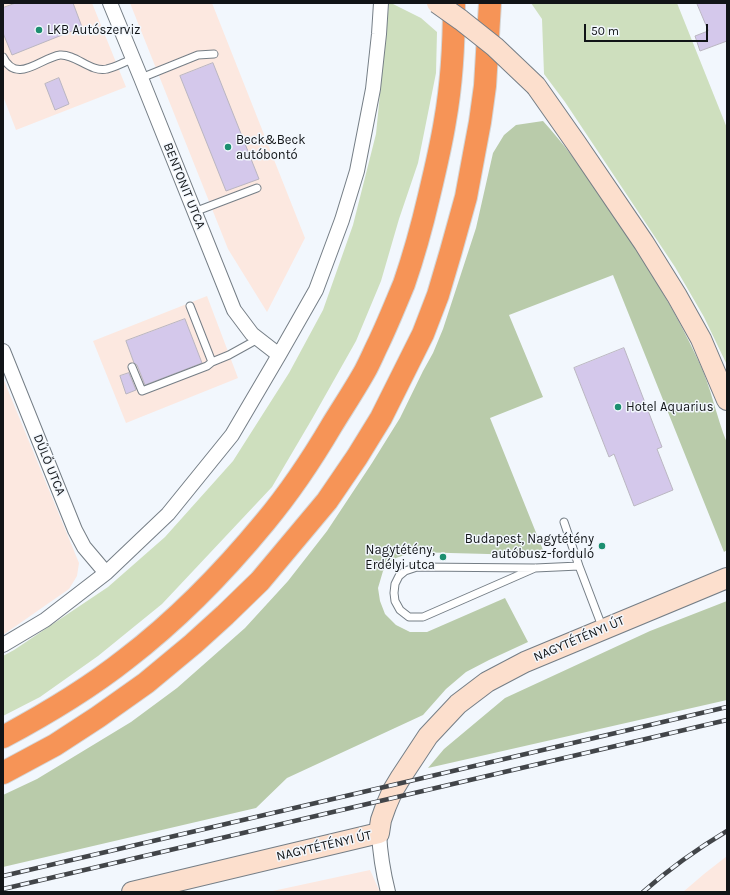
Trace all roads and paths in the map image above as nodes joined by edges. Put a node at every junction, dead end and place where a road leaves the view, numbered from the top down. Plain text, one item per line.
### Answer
1 (110, 3) edge
2 (381, 3) edge
3 (437, 3) edge
4 (454, 3) edge
5 (490, 3) edge
6 (214, 54) dead end
7 (3, 57) edge
8 (133, 59) junction
9 (141, 78) junction
10 (256, 188) dead end
11 (194, 212) junction
12 (190, 306) dead end
13 (258, 339) junction
14 (3, 351) edge
15 (280, 355) junction
16 (212, 362) junction
17 (132, 367) dead end
18 (727, 400) edge
19 (564, 522) dead end
20 (579, 566) junction
21 (535, 568) junction
22 (106, 573) junction
23 (727, 578) edge
24 (603, 629) junction
25 (3, 645) edge
26 (3, 737) edge
27 (3, 773) edge
28 (379, 833) junction
29 (132, 892) edge
30 (388, 892) edge

1 - 8 street, BENTONIT UTCA
2 - 15 street
3 - 18 main road, bridge
4 - 26 highway
5 - 27 highway
6 - 9 lane
7 - 8 lane
8 - 9 street, BENTONIT UTCA
9 - 11 street, BENTONIT UTCA
10 - 11 lane
11 - 13 street, BENTONIT UTCA
12 - 16 lane
13 - 15 street, BENTONIT UTCA
13 - 16 lane
14 - 22 street, DŰLŐ UTCA
15 - 22 street
16 - 17 lane
19 - 20 lane
20 - 21 lane
20 - 24 lane
21 - 21 lane
22 - 25 street
23 - 24 main road, NAGYTÉTÉNYI ÚT
24 - 28 main road, NAGYTÉTÉNYI ÚT
28 - 29 main road, NAGYTÉTÉNYI ÚT
28 - 30 street

